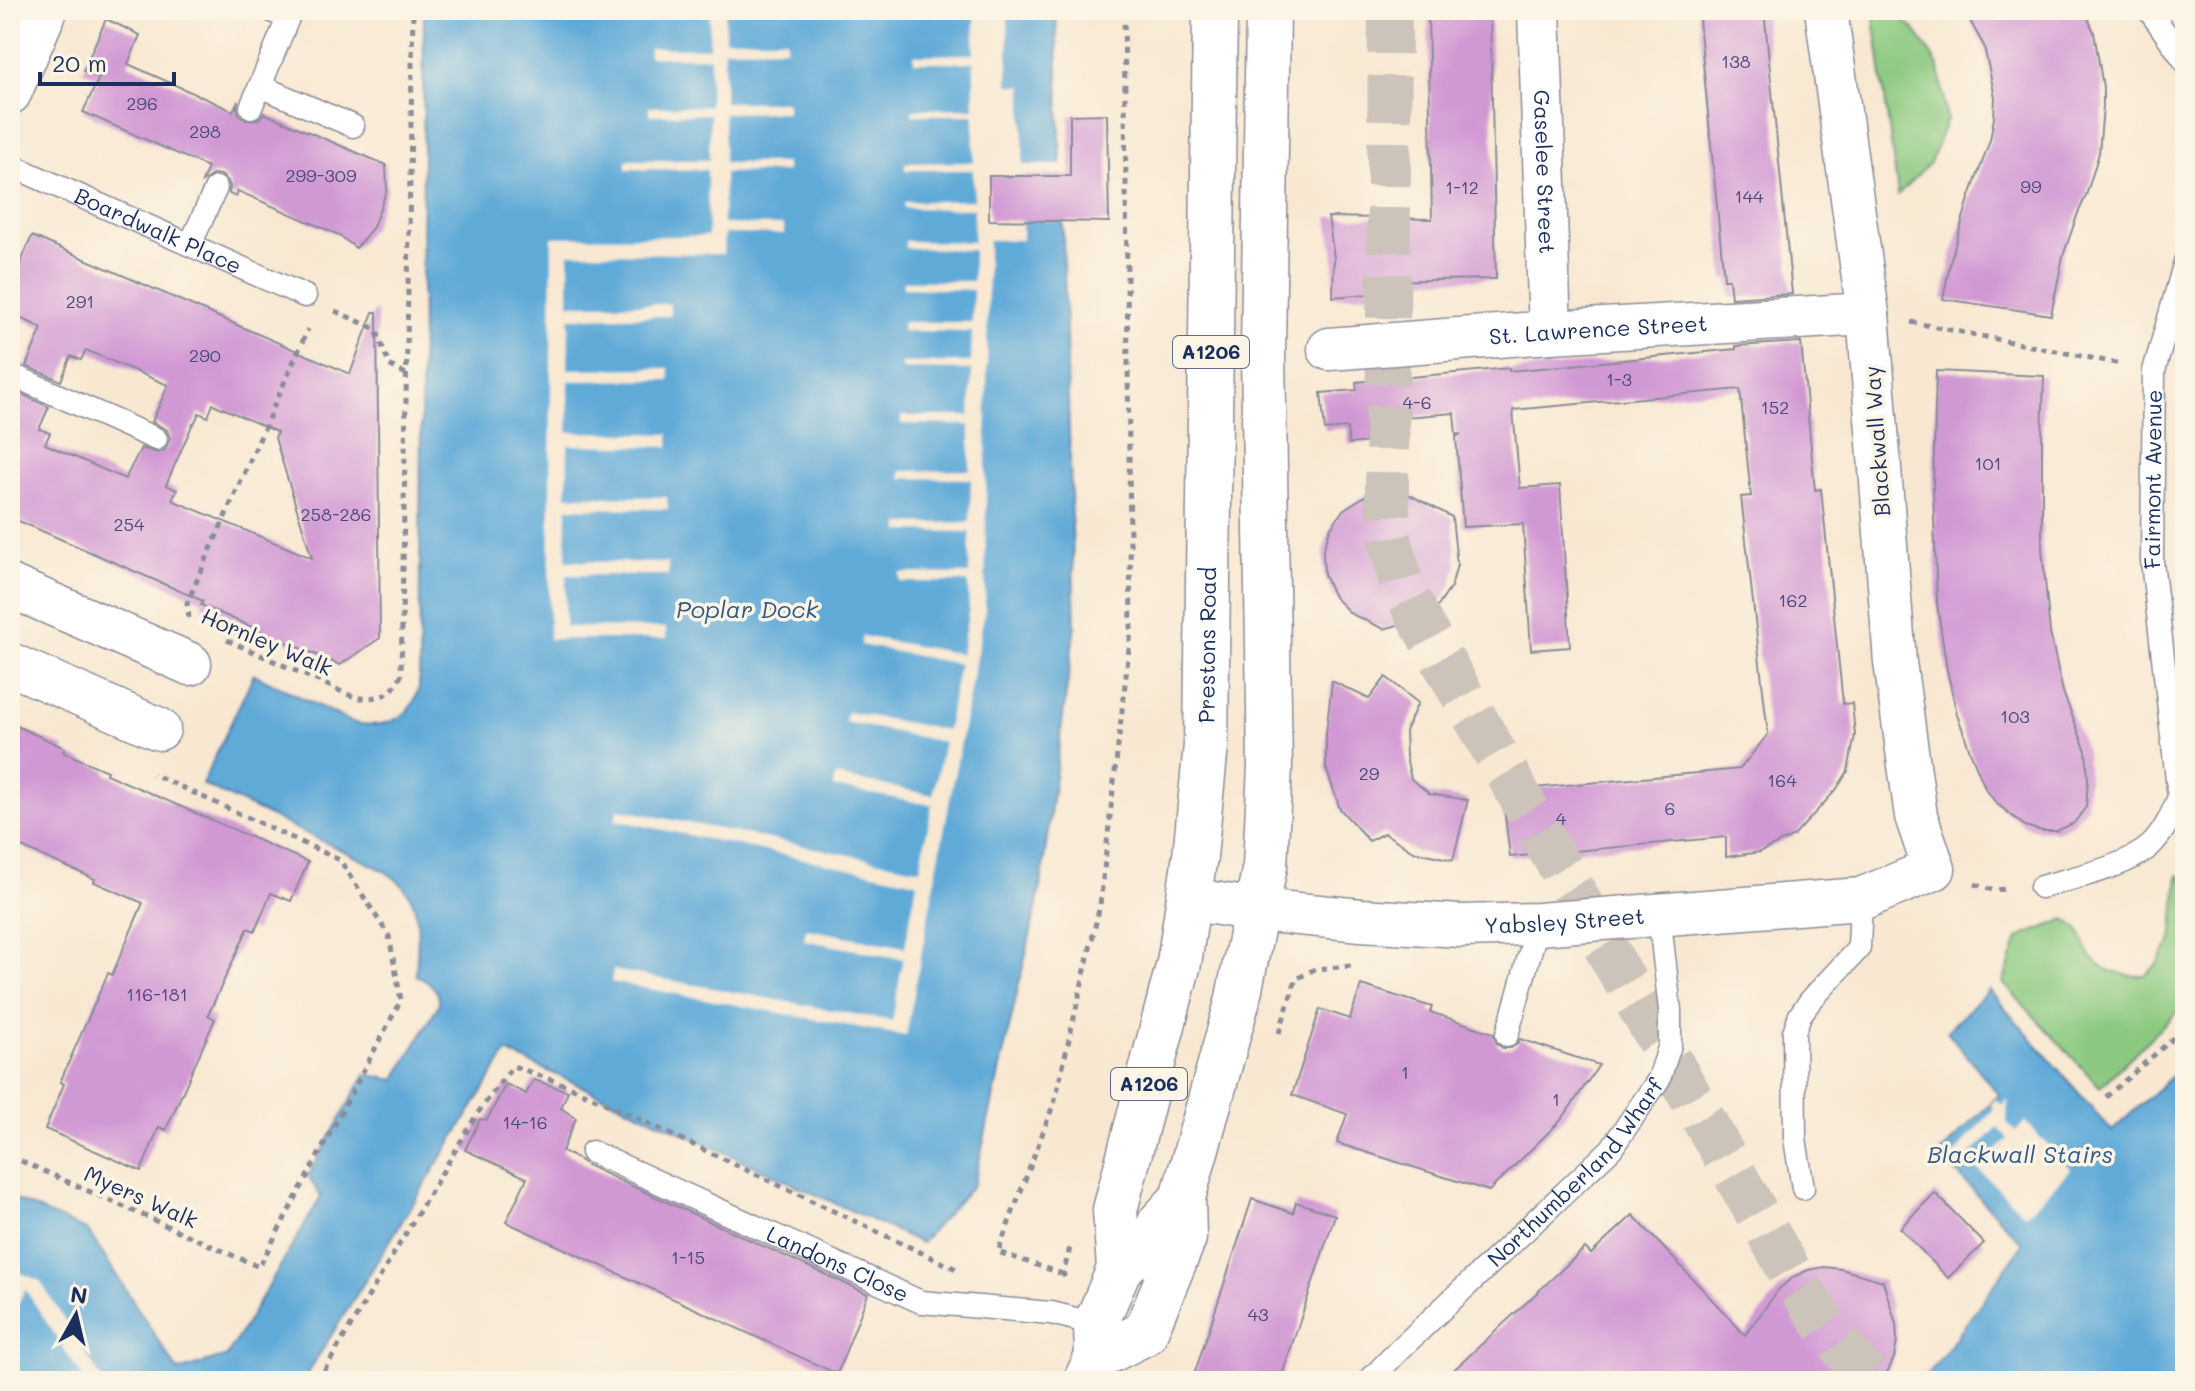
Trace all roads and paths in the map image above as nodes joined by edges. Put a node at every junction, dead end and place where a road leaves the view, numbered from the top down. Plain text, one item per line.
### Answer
1 (46, 10) edge
2 (270, 10) edge
3 (413, 10) edge
4 (1124, 10) edge
5 (1215, 10) edge
6 (1268, 10) edge
7 (1539, 10) edge
8 (1826, 10) edge
9 (2149, 10) edge
10 (2185, 61) edge
11 (14, 74) edge
12 (260, 86) junction
13 (251, 107) dead end
14 (353, 126) dead end
15 (10, 165) edge
16 (216, 188) dead end
17 (190, 245) junction
18 (2185, 262) edge
19 (312, 300) junction
20 (1868, 314) junction
21 (1925, 325) dead end
22 (1550, 332) junction
23 (1329, 349) dead end
24 (2154, 371) junction
25 (10, 374) edge
26 (406, 374) junction
27 (156, 439) dead end
28 (10, 586) edge
29 (193, 645) junction
30 (10, 664) edge
31 (152, 726) joint
32 (1934, 869) junction
33 (2041, 887) joint
34 (1188, 899) junction
35 (1861, 899) junction
36 (1257, 910) junction
37 (1659, 913) junction
38 (1538, 924) junction
39 (1356, 966) dead end
40 (2185, 1028) edge
41 (1507, 1035) dead end
42 (1278, 1036) dead end
43 (2106, 1097) dead end
44 (592, 1152) dead end
45 (10, 1156) edge
46 (1803, 1188) dead end
47 (1183, 1198) junction
48 (1119, 1269) junction
49 (1063, 1274) dead end
50 (1093, 1354) edge
51 (1369, 1381) edge

1 - 11 street
2 - 12 lane
3 - 26 path, Hornley Walk
4 - 49 path
5 - 34 main road, Prestons Road / A1206
6 - 36 main road, Prestons Road / A1206
7 - 22 street, Gaselee Street
8 - 20 street, Blackwall Way
9 - 10 lane
12 - 13 lane
12 - 14 lane
15 - 17 lane, Boardwalk Place
16 - 17 lane
17 - 19 lane, Boardwalk Place
18 - 24 lane, Fairmont Avenue
19 - 26 path
19 - 29 path
20 - 22 street, St. Lawrence Street
20 - 32 street, Blackwall Way
21 - 24 path
22 - 23 street, St. Lawrence Street
24 - 33 lane, Fairmont Avenue
25 - 27 lane
26 - 29 path, Hornley Walk
28 - 29 street
30 - 31 street
31 - 45 path, Myers Walk
32 - 33 path
32 - 35 street, Yabsley Street
34 - 36 street, Yabsley Street
34 - 48 main road, Prestons Road / A1206
35 - 37 street, Yabsley Street
35 - 46 lane
36 - 38 street, Yabsley Street
36 - 47 main road, Prestons Road / A1206
37 - 38 street, Yabsley Street
37 - 51 lane, Northumberland Wharf
38 - 41 lane
39 - 42 path
40 - 43 path
44 - 50 lane, Landons Close
47 - 48 main road, Prestons Road / A1206
47 - 50 main road, Prestons Road / A1206
48 - 50 main road, Prestons Road / A1206

